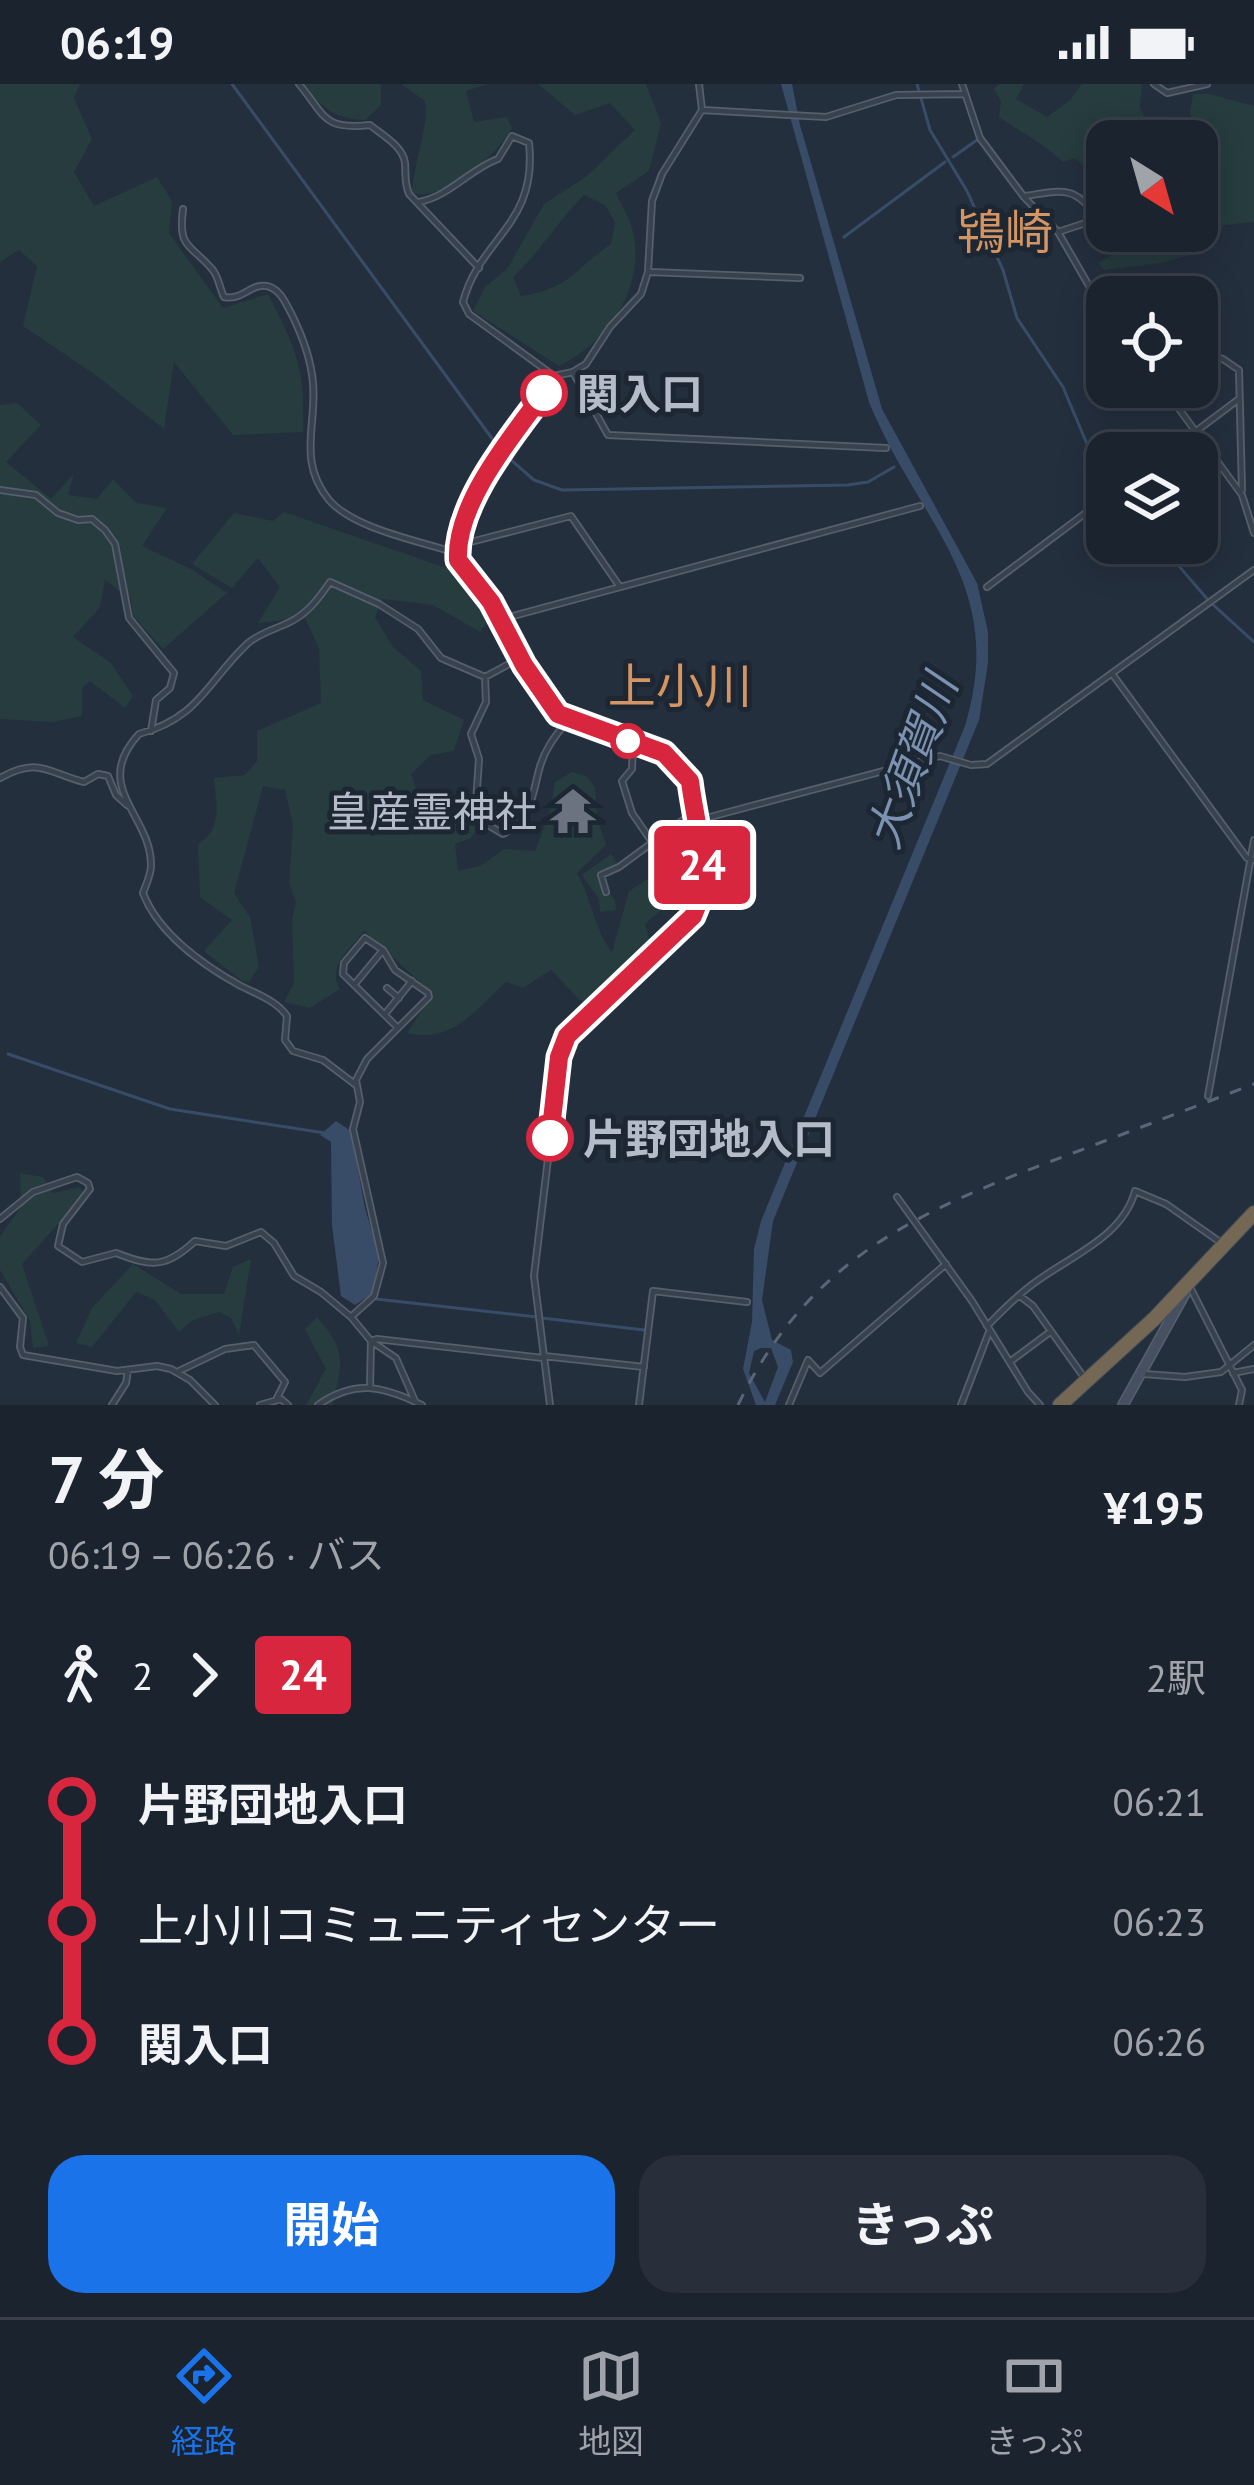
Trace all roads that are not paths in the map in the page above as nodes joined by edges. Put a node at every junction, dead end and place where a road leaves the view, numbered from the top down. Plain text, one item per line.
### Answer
1 (298, 84) edge
2 (699, 84) edge
3 (962, 84) edge
4 (1154, 84) edge
5 (1207, 84) edge
6 (965, 94) junction
7 (702, 110) junction
8 (1023, 196) junction
9 (419, 202) junction
10 (1086, 202) edge
11 (183, 208) dead end
12 (1086, 222) edge
13 (1058, 232) junction
14 (479, 268) junction
15 (648, 272) junction
16 (800, 278) dead end
17 (1086, 281) edge
18 (1218, 357) edge
19 (573, 372) junction
20 (554, 376) junction
21 (1240, 398) junction
22 (1179, 408) edge
23 (1196, 431) junction
24 (886, 448) dead end
25 (0, 490) edge
26 (1242, 495) junction
27 (920, 506) dead end
28 (1086, 513) edge
29 (1254, 533) edge
30 (459, 545) junction
31 (456, 554) junction
32 (1254, 570) edge
33 (620, 587) junction
34 (987, 587) dead end
35 (501, 619) junction
36 (520, 658) junction
37 (1112, 674) junction
38 (485, 677) junction
39 (568, 720) junction
40 (152, 731) junction
41 (633, 743) junction
42 (0, 778) edge
43 (127, 806) junction
44 (694, 812) junction
45 (695, 821) junction
46 (1254, 840) edge
47 (652, 842) junction
48 (1252, 859) edge
49 (606, 892) dead end
50 (383, 950) junction
51 (412, 981) junction
52 (354, 985) junction
53 (387, 988) dead end
54 (399, 998) junction
55 (385, 1015) junction
56 (398, 1028) junction
57 (356, 1085) junction
58 (1208, 1096) dead end
59 (896, 1197) dead end
60 (1254, 1213) edge
61 (0, 1219) edge
62 (1224, 1246) junction
63 (946, 1264) junction
64 (1190, 1283) junction
65 (0, 1287) edge
66 (1020, 1295) junction
67 (747, 1302) dead end
68 (351, 1317) junction
69 (988, 1329) junction
70 (1050, 1332) junction
71 (370, 1342) junction
72 (1254, 1345) edge
73 (544, 1357) junction
74 (1010, 1362) junction
75 (644, 1367) junction
76 (1231, 1369) junction
77 (1254, 1369) edge
78 (128, 1370) junction
79 (178, 1371) junction
80 (1140, 1373) junction
81 (1086, 1381) junction
82 (370, 1387) junction
83 (276, 1400) junction
84 (415, 1401) junction
85 (1126, 1404) edge
86 (112, 1405) edge
87 (215, 1405) edge
88 (260, 1405) edge
89 (288, 1405) edge
90 (317, 1405) edge
91 (422, 1405) edge
92 (550, 1405) edge
93 (639, 1405) edge
94 (789, 1405) edge
95 (961, 1405) edge
96 (1040, 1405) edge
97 (1060, 1405) edge
98 (1239, 1405) edge

1 - 9 street
2 - 7 street
3 - 6 street
4 - 5 street
6 - 7 street
6 - 8 street
7 - 15 street
8 - 10 street
8 - 13 street
9 - 14 street
9 - 14 street
11 - 31 street
12 - 13 street
13 - 17 street
14 - 20 street
15 - 16 street
15 - 19 street
18 - 21 street
19 - 20 street
19 - 24 street
20 - 30 street
21 - 23 street
21 - 26 street
22 - 23 street
23 - 26 street
25 - 40 street
26 - 29 street
27 - 33 street
28 - 34 street
30 - 31 street
30 - 33 street
31 - 35 street
32 - 37 street
33 - 35 street
35 - 36 street
36 - 38 street
36 - 39 street
37 - 45 street
37 - 48 street
38 - 39 street
38 - 40 street
39 - 41 street
40 - 43 street
41 - 44 street
41 - 47 street
42 - 43 street
43 - 57 street
44 - 45 street
44 - 47 street
45 - 73 street
46 - 48 street
47 - 49 street
48 - 58 street
50 - 51 street
50 - 52 street
50 - 52 street
51 - 54 street
51 - 56 street
52 - 55 street
53 - 54 street
54 - 55 street
55 - 56 street
56 - 57 street
57 - 68 street
59 - 63 street
60 - 62 highway
61 - 68 street
62 - 64 highway
62 - 66 street
63 - 69 street
63 - 94 street
64 - 76 street
64 - 80 street
64 - 81 highway
65 - 78 street
66 - 69 street
66 - 70 street
67 - 75 street
68 - 71 street
69 - 74 street
69 - 95 street
70 - 74 street
70 - 81 street
71 - 73 street
71 - 82 street
71 - 84 street
72 - 76 street
73 - 75 street
73 - 92 street
74 - 96 street
75 - 93 street
76 - 77 street
76 - 80 street
76 - 98 street
78 - 79 street
78 - 86 street
79 - 83 street
79 - 87 street
80 - 85 street
81 - 97 highway
82 - 84 street
82 - 90 street
83 - 88 street
83 - 89 street
84 - 91 street

